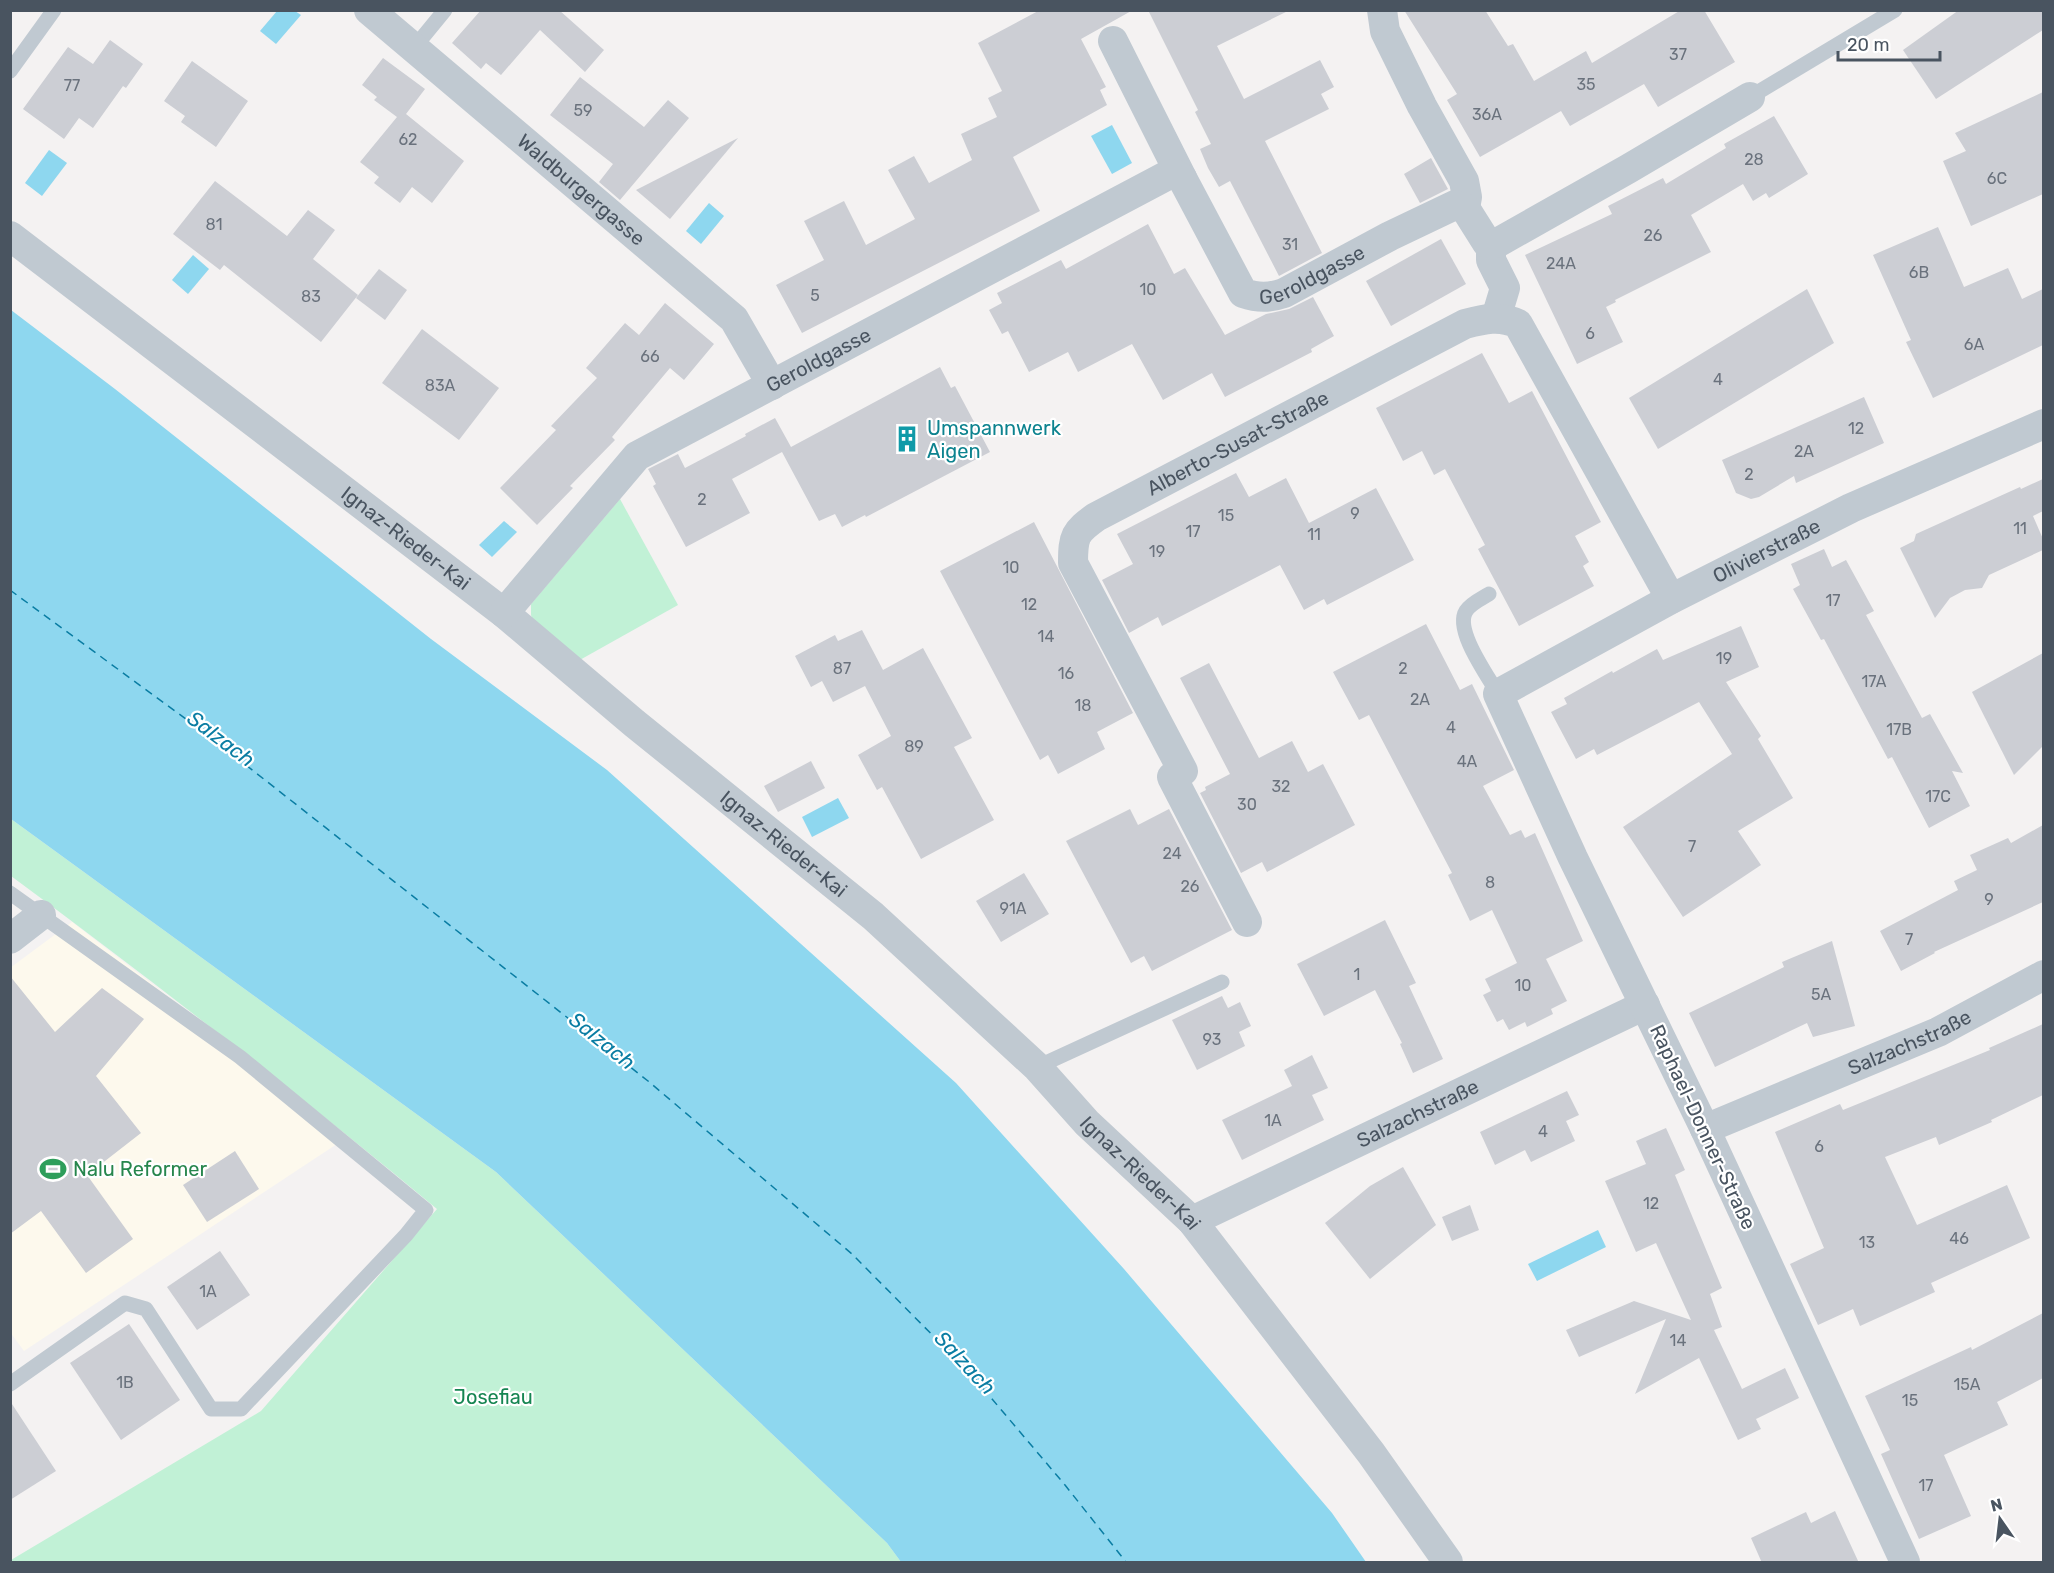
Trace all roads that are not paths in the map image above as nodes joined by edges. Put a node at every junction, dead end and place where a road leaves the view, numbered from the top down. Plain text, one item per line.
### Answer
1 (54, 10) edge
2 (369, 10) edge
3 (445, 10) edge
4 (1382, 10) edge
5 (1894, 10) edge
6 (1113, 41) dead end
7 (413, 49) junction
8 (10, 71) edge
9 (1750, 97) joint
10 (1182, 178) junction
11 (1465, 208) junction
12 (10, 236) edge
13 (1491, 244) junction
14 (1496, 318) junction
15 (772, 385) junction
16 (2043, 424) edge
17 (1489, 594) dead end
18 (1671, 599) junction
19 (504, 613) junction
20 (1498, 694) junction
21 (10, 892) edge
22 (42, 915) junction
23 (1247, 922) dead end
24 (10, 939) edge
25 (2043, 975) edge
26 (1222, 982) dead end
27 (1645, 1005) junction
28 (1037, 1067) junction
29 (1705, 1130) junction
30 (1191, 1221) junction
31 (10, 1384) edge
32 (1448, 1563) edge
33 (1905, 1563) edge

1 - 8 lane
2 - 7 street, Waldburgergasse
3 - 7 lane
4 - 11 street
5 - 9 lane
6 - 10 street, Geroldgasse
7 - 15 street, Waldburgergasse
9 - 13 street
10 - 11 street, Geroldgasse
10 - 15 street, Geroldgasse
11 - 13 street
12 - 19 street, Ignaz-Rieder-Kai
13 - 14 street
14 - 18 street
14 - 23 street, Alberto-Susat-Straße
15 - 19 street, Geroldgasse
16 - 18 street, Olivierstraße
17 - 20 lane
18 - 20 street, Olivierstraße
19 - 28 street, Ignaz-Rieder-Kai
20 - 27 street, Raphael-Donner-Straße
21 - 22 lane
22 - 24 street
22 - 31 lane
25 - 29 street, Salzachstraße
26 - 28 lane
27 - 29 street, Raphael-Donner-Straße
27 - 30 street, Salzachstraße
28 - 30 street, Ignaz-Rieder-Kai
29 - 33 street, Raphael-Donner-Straße
30 - 32 street, Ignaz-Rieder-Kai

